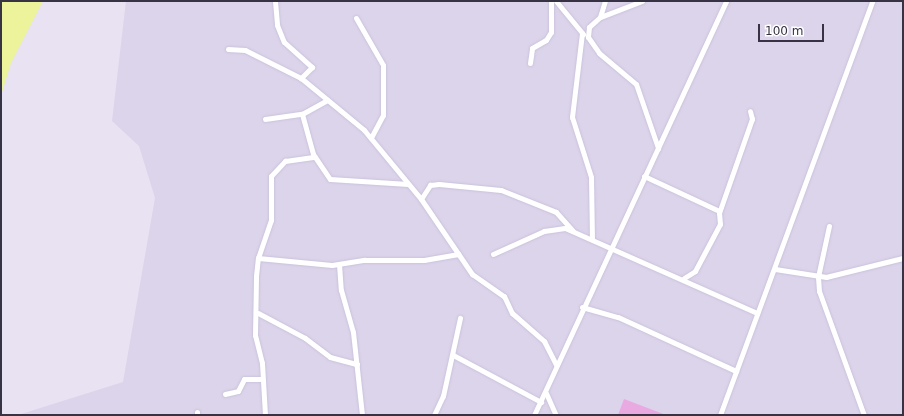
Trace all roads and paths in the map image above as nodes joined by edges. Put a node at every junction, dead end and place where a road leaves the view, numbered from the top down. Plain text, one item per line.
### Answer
1 (275, 1) edge
2 (551, 1) edge
3 (556, 1) edge
4 (605, 1) edge
5 (642, 1) edge
6 (726, 1) edge
7 (872, 1) edge
8 (600, 17) junction
9 (356, 18) dead end
10 (582, 33) junction
11 (588, 37) junction
12 (228, 48) dead end
13 (530, 63) dead end
14 (301, 78) junction
15 (327, 100) junction
16 (750, 111) dead end
17 (302, 114) junction
18 (264, 119) dead end
19 (371, 138) junction
20 (658, 148) junction
21 (315, 157) junction
22 (644, 176) junction
23 (408, 184) junction
24 (421, 199) junction
25 (719, 211) junction
26 (829, 226) dead end
27 (573, 231) junction
28 (592, 239) junction
29 (610, 248) junction
30 (458, 254) junction
31 (493, 254) dead end
32 (258, 258) junction
33 (903, 258) edge
34 (339, 264) junction
35 (775, 269) junction
36 (818, 277) junction
37 (684, 278) junction
38 (582, 307) junction
39 (258, 313) junction
40 (757, 313) junction
41 (460, 318) dead end
42 (453, 356) junction
43 (357, 364) junction
44 (556, 365) junction
45 (736, 371) junction
46 (262, 379) junction
47 (546, 393) junction
48 (225, 394) dead end
49 (541, 402) junction
50 (265, 415) edge
51 (362, 415) edge
52 (434, 415) edge
53 (534, 415) edge
54 (556, 415) edge
55 (720, 415) edge
56 (864, 415) edge

1 - 14 street
2 - 13 street
3 - 10 street
4 - 8 street
5 - 8 street
6 - 20 street
7 - 35 street
8 - 11 street
9 - 19 street
10 - 11 street
10 - 28 street
11 - 20 street
12 - 14 street
14 - 15 street
15 - 17 street
15 - 19 street
16 - 25 street
17 - 18 street
17 - 21 street
19 - 23 street
20 - 22 street
21 - 23 street
21 - 32 street
22 - 25 street
22 - 29 street
23 - 24 street
24 - 27 street
24 - 30 street
25 - 37 street
26 - 36 street
27 - 28 street
27 - 31 street
28 - 29 street
29 - 37 street
29 - 38 street
30 - 34 street
30 - 44 street
32 - 34 street
32 - 39 street
33 - 36 street
34 - 43 street
35 - 36 street
35 - 40 street
36 - 56 street
37 - 40 street
38 - 44 street
38 - 45 street
39 - 43 street
39 - 46 street
40 - 45 street
41 - 42 street
42 - 49 street
42 - 52 street
43 - 51 street
44 - 47 street
45 - 55 street
46 - 48 street
46 - 50 street
47 - 49 street
47 - 54 street
49 - 53 street

